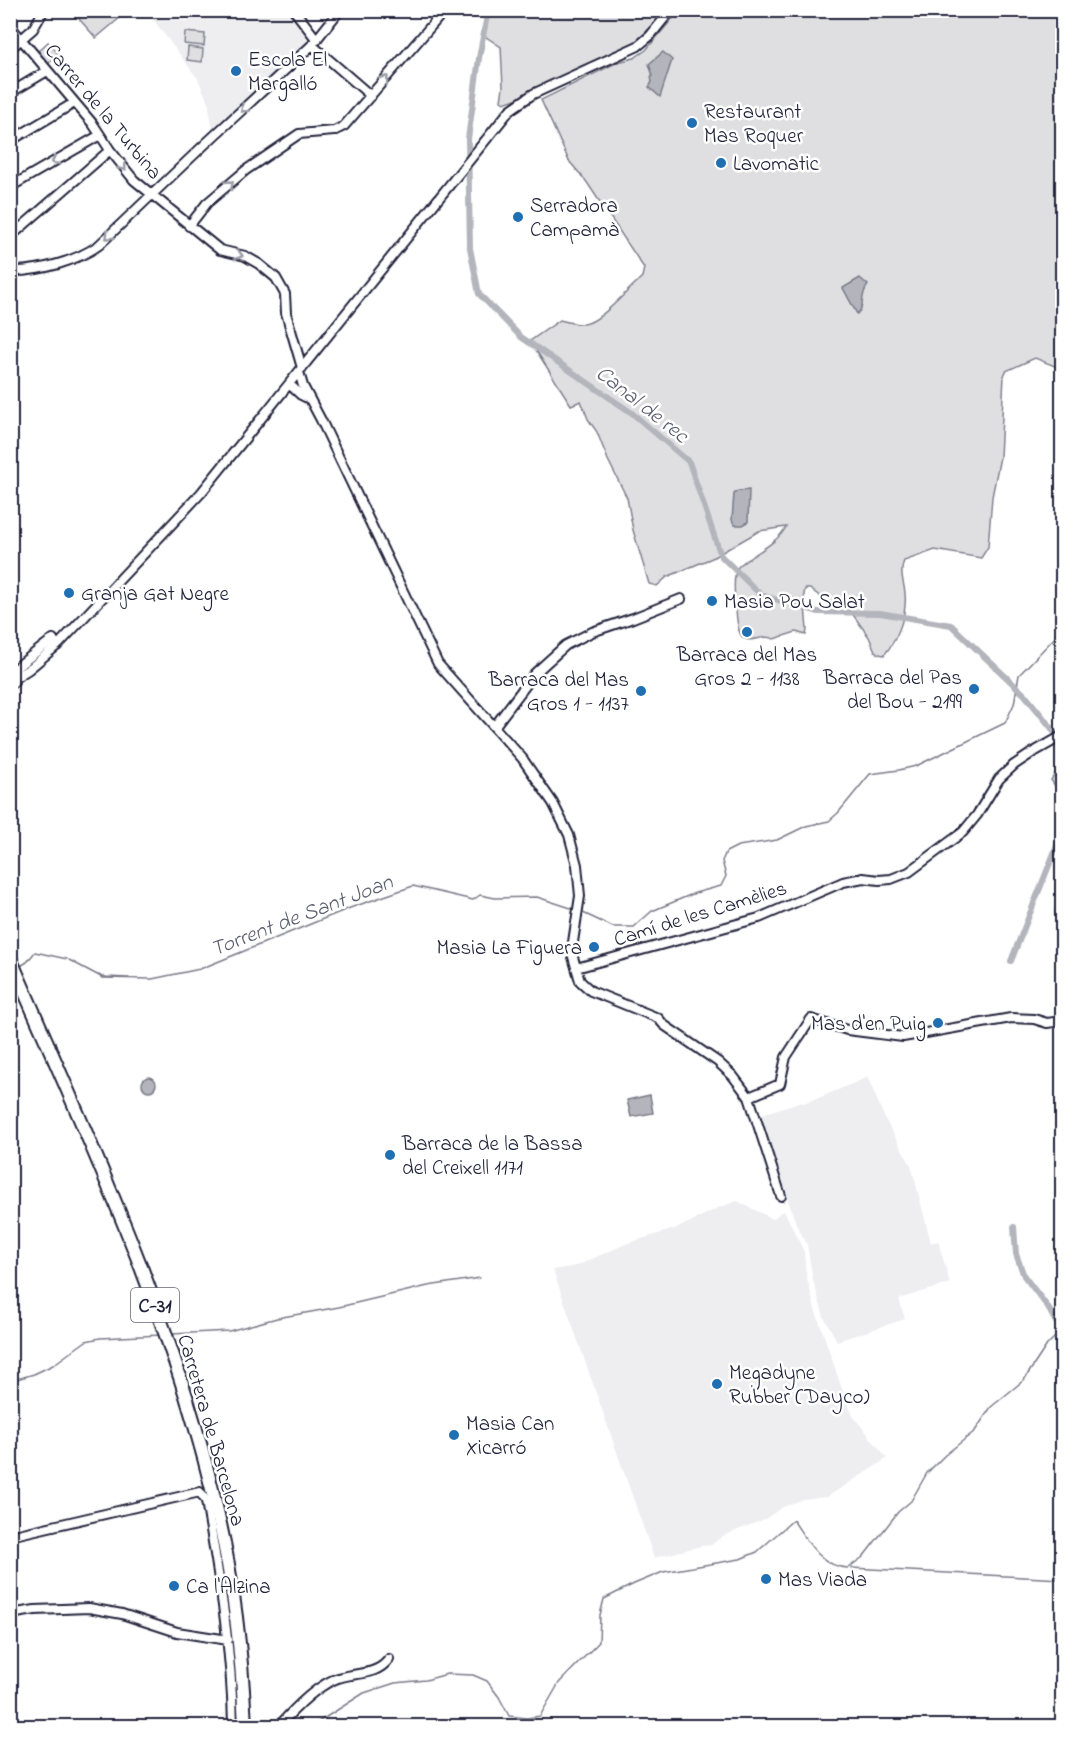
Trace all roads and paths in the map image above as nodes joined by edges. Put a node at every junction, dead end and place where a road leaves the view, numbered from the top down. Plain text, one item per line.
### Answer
1 (44, 10) edge
2 (294, 10) edge
3 (340, 10) edge
4 (445, 10) edge
5 (671, 10) edge
6 (10, 26) edge
7 (16, 36) edge
8 (314, 43) junction
9 (10, 49) edge
10 (47, 71) junction
11 (10, 93) edge
12 (370, 96) junction
13 (74, 103) junction
14 (100, 135) junction
15 (10, 141) edge
16 (110, 150) junction
17 (10, 187) edge
18 (150, 195) junction
19 (189, 226) junction
20 (10, 237) edge
21 (10, 271) edge
22 (301, 370) junction
23 (289, 384) junction
24 (303, 386) junction
25 (301, 395) junction
26 (280, 396) junction
27 (310, 400) junction
28 (681, 599) dead end
29 (57, 646) junction
30 (11, 680) edge
31 (494, 727) junction
32 (1062, 736) edge
33 (14, 966) edge
34 (576, 968) junction
35 (1062, 1021) edge
36 (749, 1097) junction
37 (781, 1196) dead end
38 (10, 1536) edge
39 (10, 1614) edge
40 (228, 1640) junction
41 (389, 1659) dead end
42 (233, 1726) edge
43 (244, 1726) edge
44 (279, 1726) edge

1 - 7 street
2 - 8 street
3 - 8 street
12 -> 4 street
5 - 22 street
6 - 7 street, Carrer de la Turbina
7 - 9 street
7 - 10 street, Carrer de la Turbina
8 - 12 street
8 -> 18 street
10 - 11 street
10 - 13 street, Carrer de la Turbina
19 -> 12 street
13 - 14 street, Carrer de la Turbina
13 - 15 street
14 - 16 street, Carrer de la Turbina
14 -> 17 street
16 -> 18 street, Carrer de la Turbina
16 - 20 street
18 - 19 street, Carrer de la Turbina
18 -> 21 street
19 -> 22 street, Carrer de la Turbina
22 - 23 street
22 - 24 street, Carrer de la Turbina
23 - 24 street
23 - 25 street
23 - 26 street
24 - 27 street, Carrer de la Turbina
25 - 26 street
25 - 27 street
26 - 29 street
27 - 31 street, Carrer de la Turbina
28 - 31 street
29 - 30 street
29 - 30 street
31 - 34 street, Carrer de la Turbina
32 - 34 street, Camí de les Camèlies
33 - 43 highway, Carretera de Barcelona / C-31
34 - 36 street
35 - 36 street
36 - 37 street
38 - 40 street
39 - 40 street
40 - 42 street
41 - 44 street

